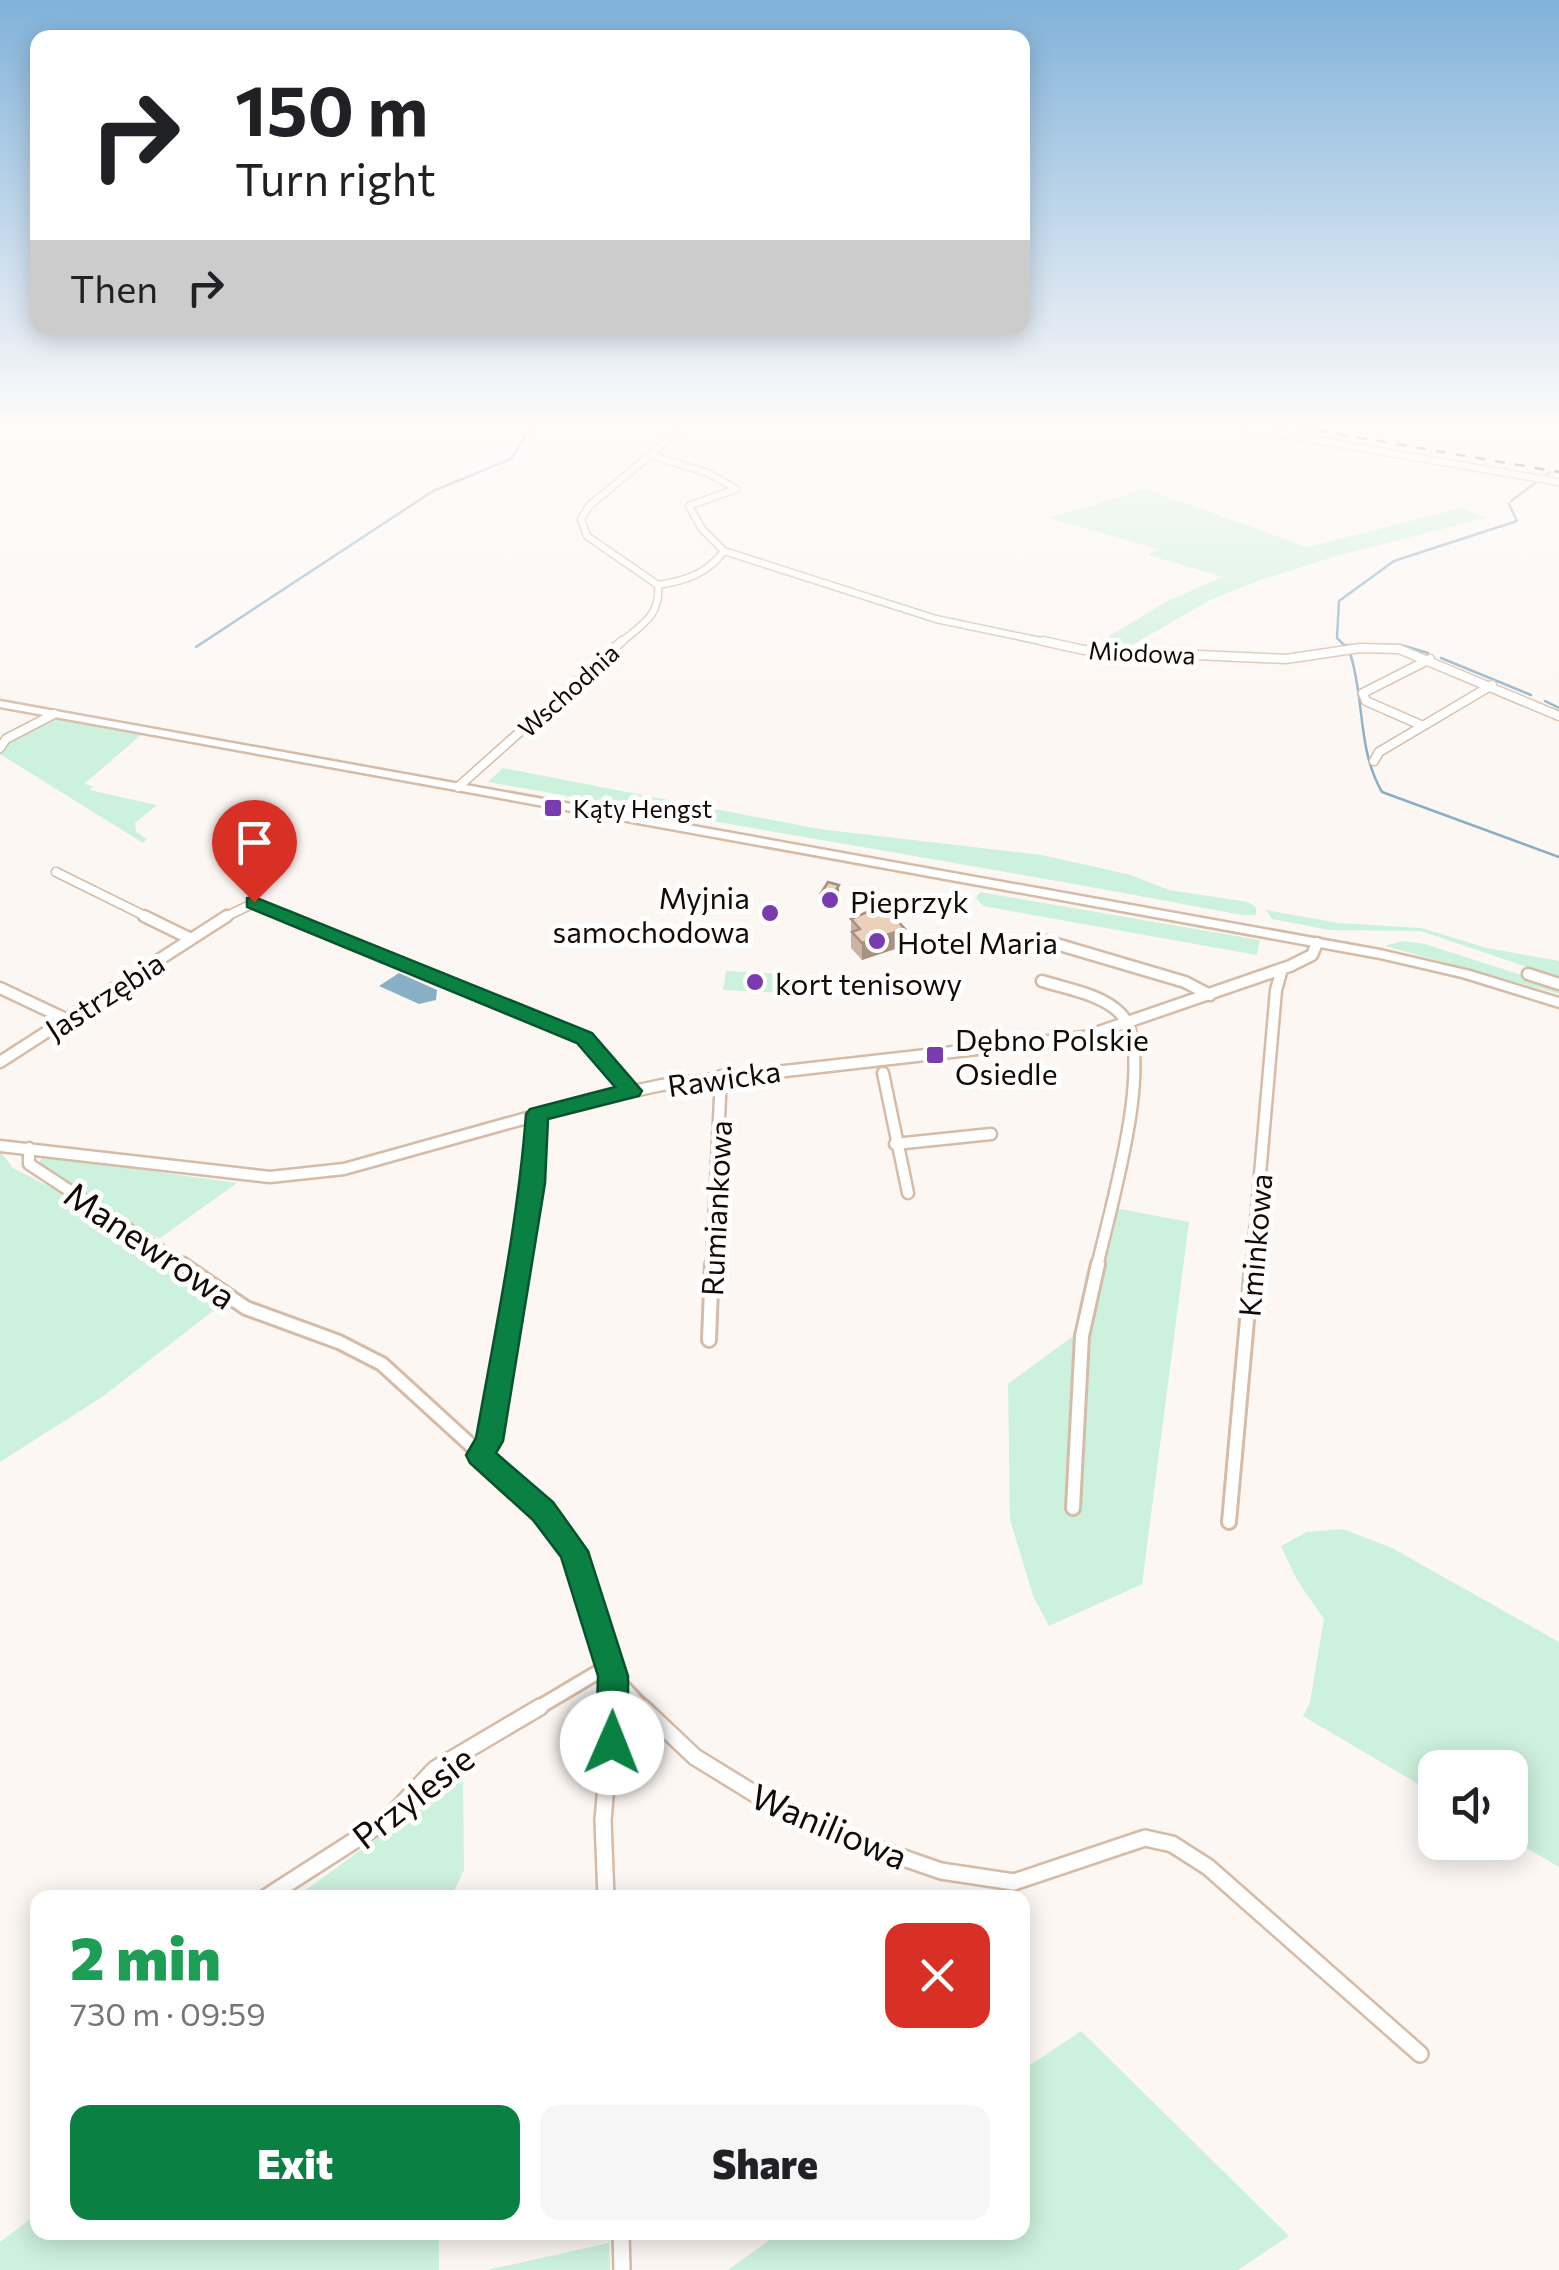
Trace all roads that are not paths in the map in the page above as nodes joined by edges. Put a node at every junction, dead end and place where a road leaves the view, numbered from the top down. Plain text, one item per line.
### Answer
1 (586, 533) edge
2 (707, 533) edge
3 (724, 551) junction
4 (658, 585) junction
5 (1430, 659) junction
6 (1492, 685) junction
7 (0, 704) edge
8 (54, 714) junction
9 (1559, 716) edge
10 (1423, 726) junction
11 (0, 748) edge
12 (1374, 761) dead end
13 (458, 787) junction
14 (56, 872) dead end
15 (190, 939) junction
16 (1046, 941) dead end
17 (1317, 943) junction
18 (1282, 970) junction
19 (1528, 974) dead end
20 (1042, 981) dead end
21 (1559, 984) edge
22 (0, 988) edge
23 (1210, 995) junction
24 (1559, 1003) edge
25 (68, 1020) junction
26 (1129, 1022) junction
27 (0, 1062) edge
28 (883, 1073) dead end
29 (720, 1076) junction
30 (631, 1091) junction
31 (538, 1114) junction
32 (991, 1134) dead end
33 (895, 1144) junction
34 (0, 1146) edge
35 (30, 1148) junction
36 (908, 1193) dead end
37 (709, 1340) dead end
38 (480, 1455) junction
39 (1073, 1508) dead end
40 (1229, 1522) dead end
41 (611, 1670) junction
42 (277, 1890) edge
43 (606, 1890) edge
44 (1420, 2054) dead end
45 (621, 2240) edge
46 (622, 2270) edge

1 - 4 street
2 - 3 street
3 - 4 street
3 - 5 street, Miodowa
4 - 13 street, Wschodnia
5 - 6 street, Miodowa
5 - 10 street
6 - 9 street, Miodowa
6 - 10 street
7 - 8 main road
8 - 11 street
8 - 13 main road
10 - 12 street
13 - 17 main road
14 - 15 street
15 - 25 street, Jastrzębia
15 - 30 street, Jastrzębia
16 - 23 street
17 - 18 street, Rawicka
17 - 24 main road
18 - 23 street, Rawicka
18 - 40 street, Kminkowa
19 - 21 street
20 - 26 street
22 - 25 street
23 - 26 street, Rawicka
25 - 27 street, Jastrzębia
26 - 29 street, Rawicka
26 - 39 street
28 - 33 street
29 - 30 street, Rawicka
29 - 37 street, Rumiankowa
30 - 31 street, Rawicka
31 - 35 street, Rawicka
31 - 38 street
32 - 33 street
33 - 36 street
34 - 35 street, Rawicka
35 - 38 street, Manewrowa
38 - 41 street, Manewrowa
41 - 42 street, Przylesie
41 - 43 street, Manewrowa
41 - 44 street, Waniliowa
45 - 46 street

